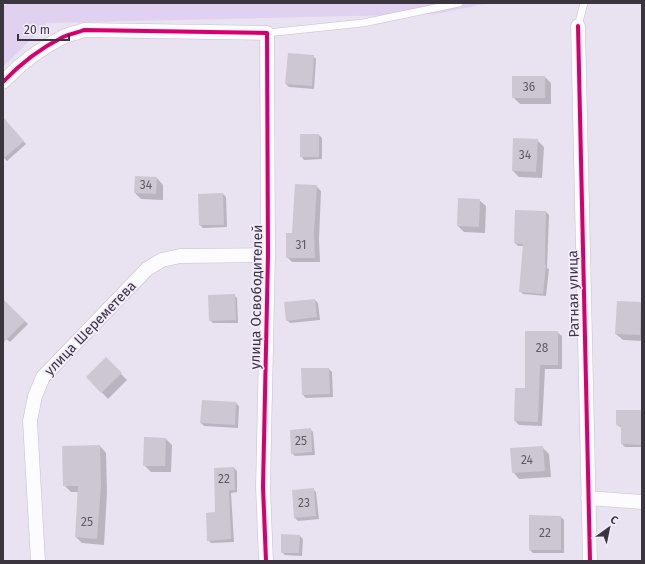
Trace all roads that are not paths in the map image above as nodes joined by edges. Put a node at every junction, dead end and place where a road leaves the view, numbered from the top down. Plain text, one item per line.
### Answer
1 (459, 3) edge
2 (584, 3) edge
3 (578, 26) joint
4 (267, 33) junction
5 (3, 82) edge
6 (268, 255) junction
7 (588, 498) junction
8 (642, 502) edge
9 (38, 561) edge
10 (266, 561) edge
11 (590, 561) edge

1 - 4 lane
2 - 3 lane
3 - 7 street, Ратная улица
4 - 5 street
4 - 6 street, улица Освободителей
6 - 9 street, улица Шереметева
6 - 10 street, улица Освободителей
7 - 8 street
7 - 11 street, Ратная улица

